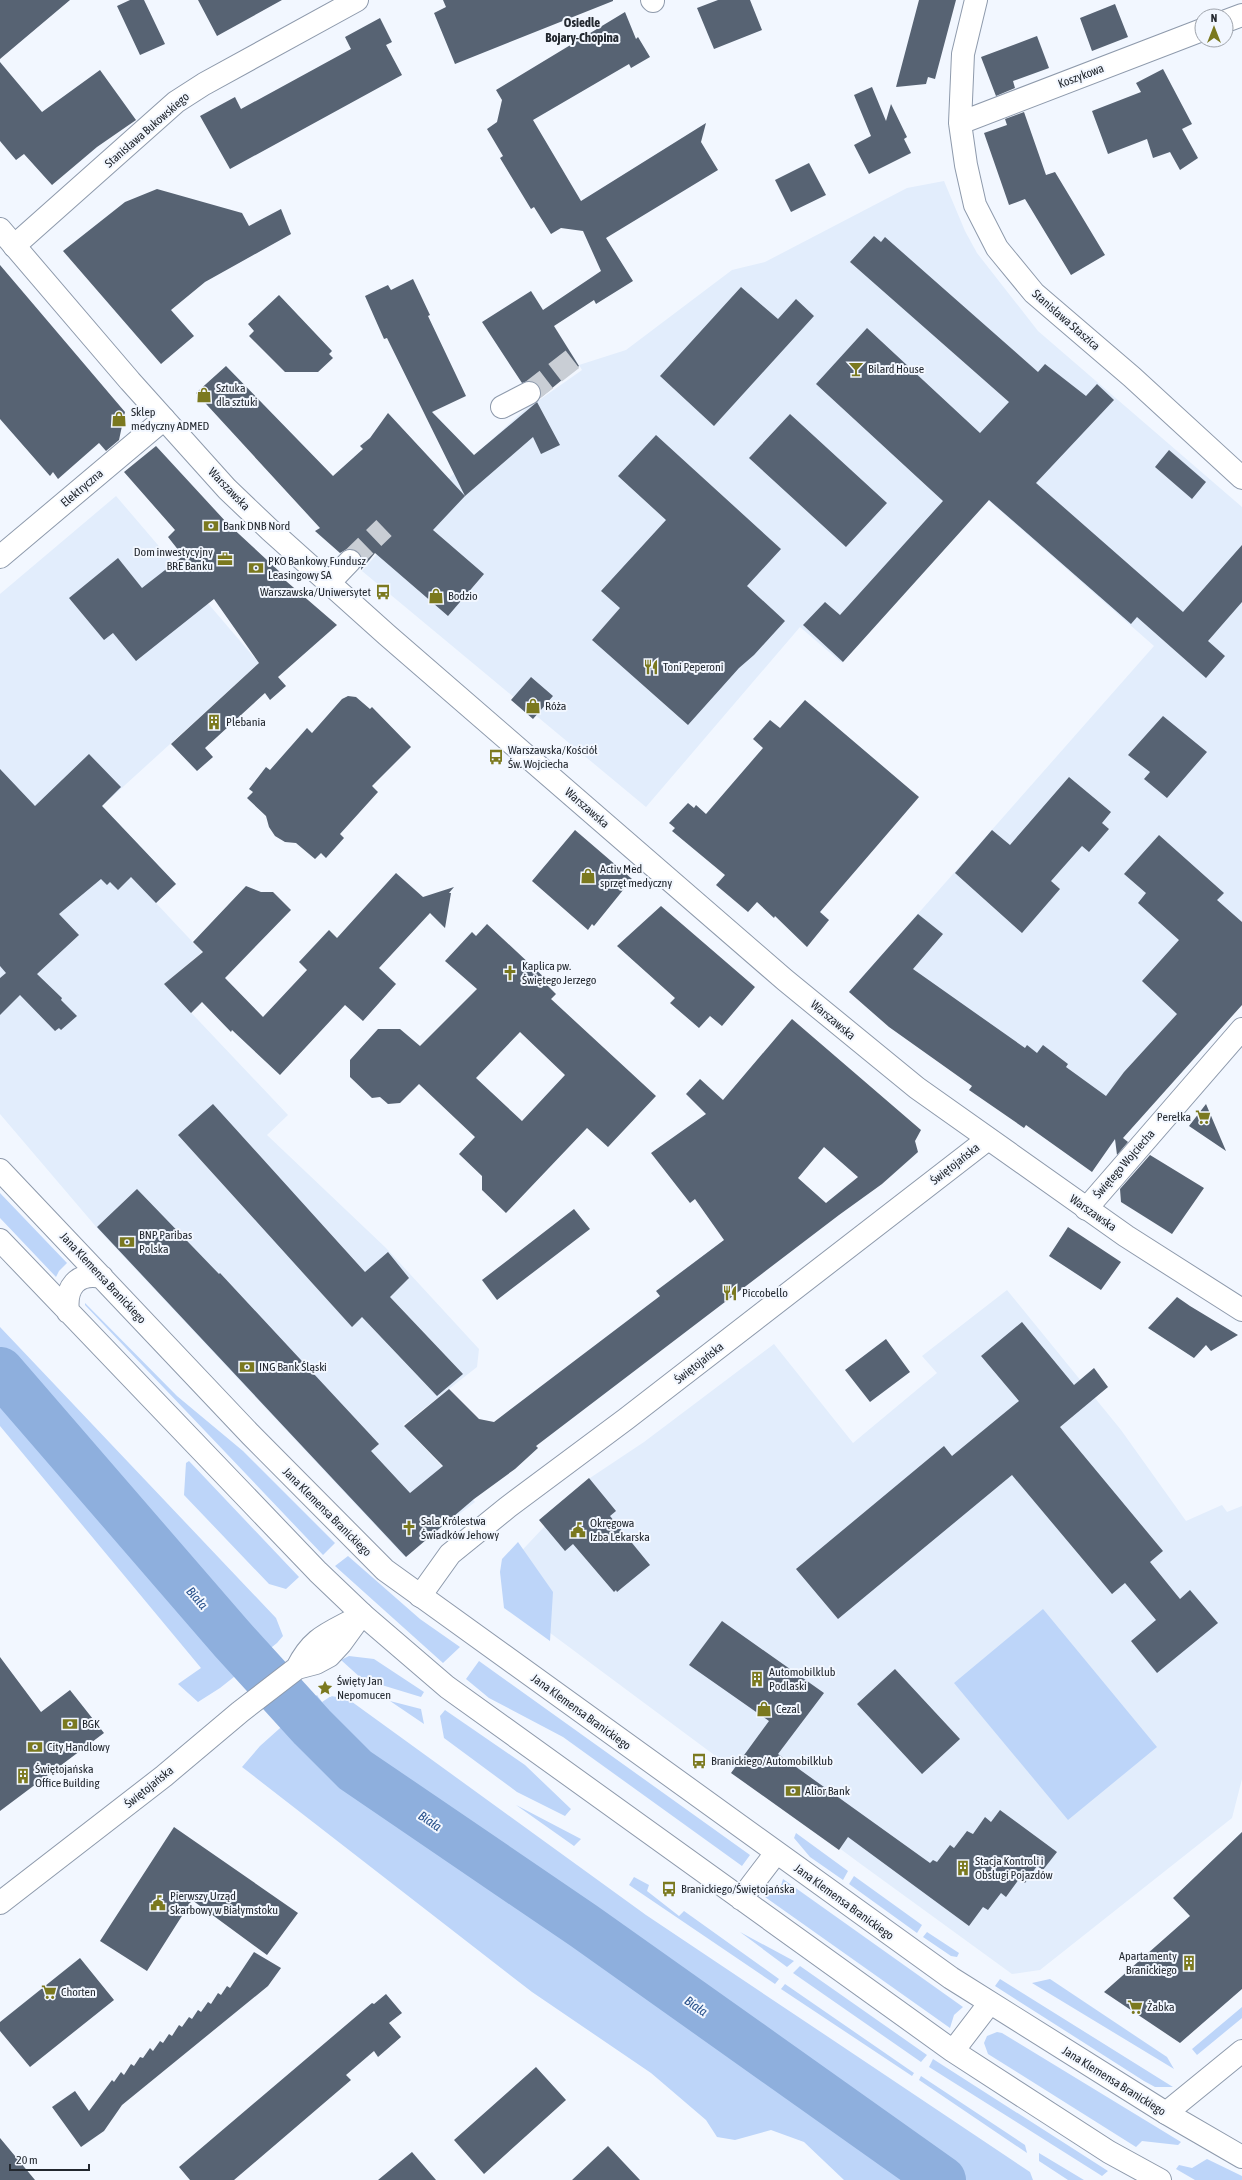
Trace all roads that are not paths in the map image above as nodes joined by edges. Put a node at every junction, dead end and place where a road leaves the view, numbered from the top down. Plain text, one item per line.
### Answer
1 (357, 0) edge
2 (976, 0) edge
3 (1194, 33) edge
4 (960, 123) junction
5 (0, 229) edge
6 (14, 246) junction
7 (529, 393) tunnel mouth
8 (502, 407) dead end
9 (164, 420) junction
10 (1242, 478) edge
11 (0, 557) edge
12 (350, 561) tunnel mouth
13 (329, 584) junction
14 (1242, 1029) edge
15 (988, 1139) junction
16 (0, 1170) edge
17 (1086, 1209) junction
18 (0, 1240) edge
19 (102, 1277) junction
20 (1242, 1310) edge
21 (68, 1312) junction
22 (420, 1596) junction
23 (362, 1614) junction
24 (776, 1853) junction
25 (741, 1899) junction
26 (0, 1903) edge
27 (989, 2004) junction
28 (953, 2051) junction
29 (1242, 2051) edge
30 (1166, 2113) junction
31 (1242, 2157) edge
32 (1160, 2180) edge

1 - 6 street, Stanisława Bukowskiego
2 - 4 street, Stanisława Staszica
3 - 4 street, Koszykowa
4 - 10 street, Stanisława Staszica
5 - 6 street, Warszawska
6 - 9 street, Warszawska
7 - 8 street
9 - 11 street, Elektryczna
9 - 13 street, Warszawska
12 - 13 street
13 - 15 street, Warszawska
14 - 17 street, Świętego Wojciecha
15 - 17 street, Warszawska
15 - 22 street, Świętojańska
16 - 19 street, Jana Klemensa Branickiego
17 - 20 street, Warszawska
18 - 21 street
19 - 21 street
19 - 22 street, Jana Klemensa Branickiego
21 - 23 street
22 - 24 street, Jana Klemensa Branickiego
23 - 25 street
23 - 26 street, Świętojańska
24 - 25 street
24 - 27 street, Jana Klemensa Branickiego
25 - 28 street
27 - 28 street
27 - 30 street, Jana Klemensa Branickiego
28 - 32 street
29 - 30 street
30 - 31 street, Jana Klemensa Branickiego

